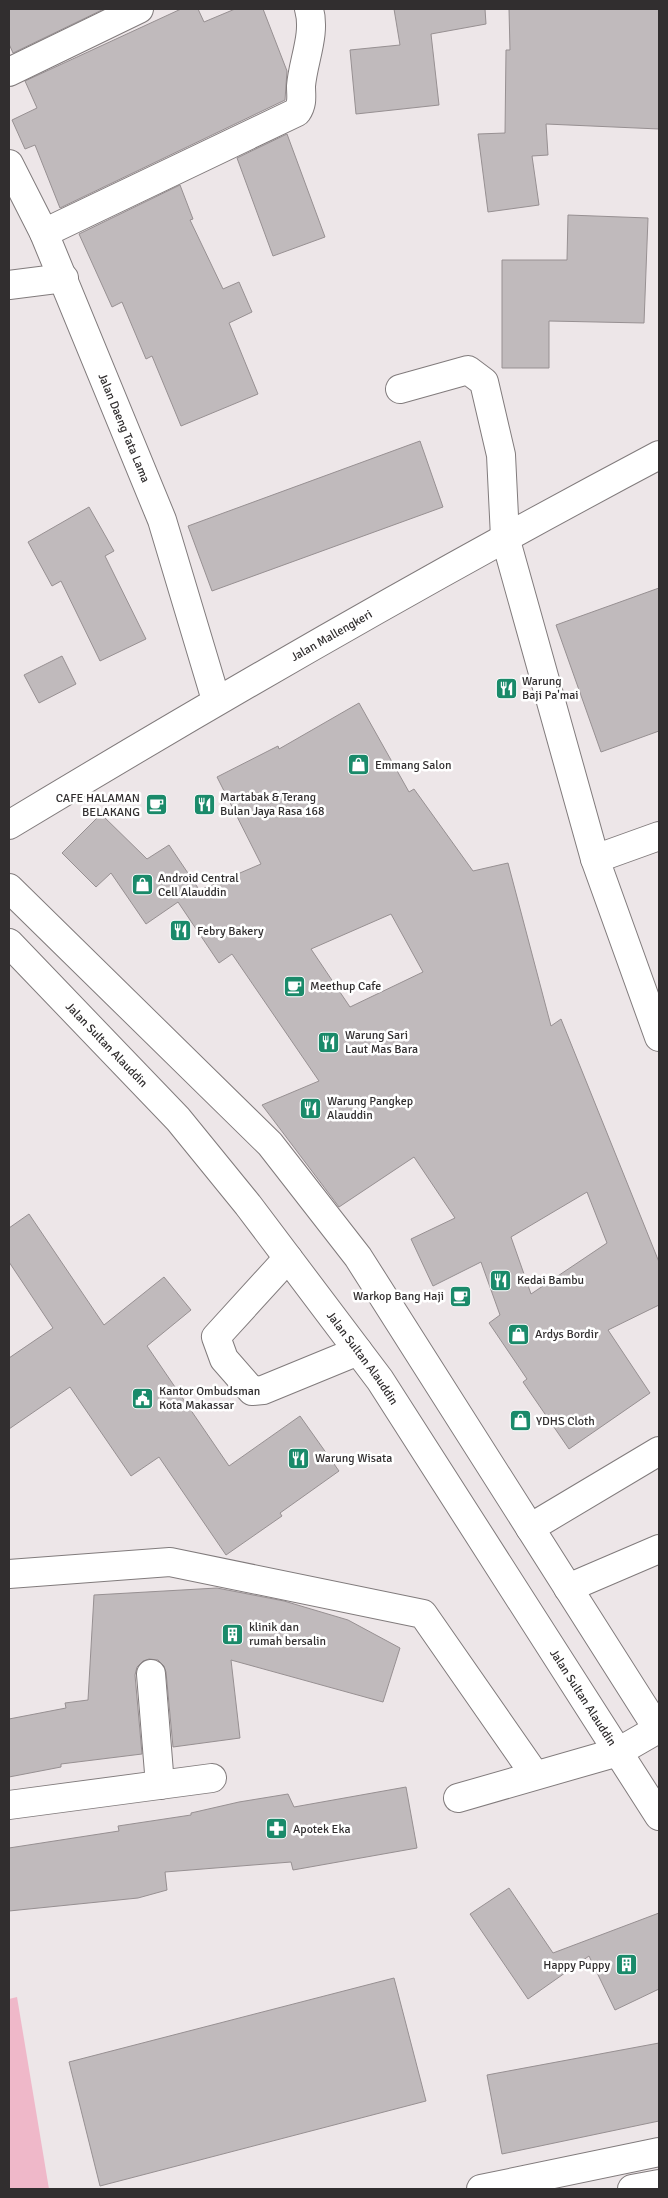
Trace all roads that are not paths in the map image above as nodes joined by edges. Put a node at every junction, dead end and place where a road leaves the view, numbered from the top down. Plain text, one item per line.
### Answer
1 (139, 9) edge
2 (309, 9) edge
3 (9, 72) edge
4 (9, 164) edge
5 (44, 233) junction
6 (64, 278) junction
7 (9, 285) edge
8 (400, 389) dead end
9 (659, 455) edge
10 (504, 537) junction
11 (216, 700) junction
12 (9, 824) edge
13 (659, 836) edge
14 (595, 859) junction
15 (9, 888) edge
16 (9, 943) edge
17 (659, 1037) edge
18 (288, 1258) junction
19 (358, 1351) junction
20 (659, 1451) edge
21 (530, 1528) junction
22 (659, 1549) edge
23 (9, 1574) edge
24 (568, 1588) junction
25 (150, 1674) dead end
26 (658, 1730) edge
27 (618, 1752) junction
28 (536, 1775) junction
29 (212, 1778) dead end
30 (160, 1785) junction
31 (458, 1798) dead end
32 (9, 1805) edge
33 (659, 1816) edge
34 (659, 2152) edge
35 (554, 2182) edge
36 (659, 2184) edge
37 (481, 2189) edge
38 (632, 2189) edge

1 - 3 main road
2 - 5 main road
4 - 5 main road, Jalan Daeng Tata Lama
5 - 6 main road, Jalan Daeng Tata Lama
6 - 7 main road
6 - 11 main road, Jalan Daeng Tata Lama
8 - 10 main road
9 - 10 main road, Jalan Mallengkeri
10 - 11 main road, Jalan Mallengkeri
10 - 14 main road
11 - 12 main road, Jalan Mallengkeri
13 - 14 main road
14 - 17 main road
15 - 21 main road
16 - 18 main road, Jalan Sultan Alauddin
18 - 19 main road, Jalan Sultan Alauddin
18 - 19 main road
19 - 27 main road, Jalan Sultan Alauddin
20 - 21 main road
21 - 24 main road
22 - 24 main road
23 - 28 main road
24 - 26 main road
25 - 30 main road
26 - 27 main road
27 - 28 main road
27 - 33 main road, Jalan Sultan Alauddin
28 - 31 main road
29 - 30 main road
30 - 32 main road
34 - 35 main road
35 - 37 main road
36 - 38 main road

